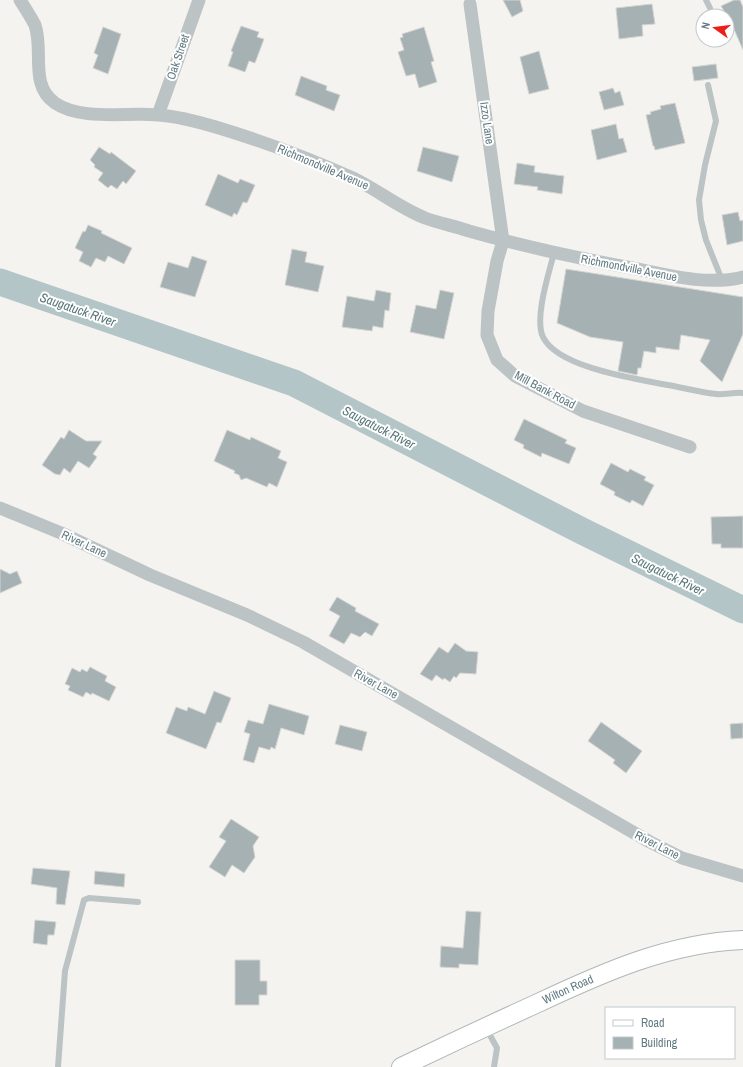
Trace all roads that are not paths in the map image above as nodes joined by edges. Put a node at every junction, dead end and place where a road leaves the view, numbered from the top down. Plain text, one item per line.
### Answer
1 (20, 0) edge
2 (199, 0) edge
3 (706, 0) edge
4 (470, 4) dead end
5 (710, 8) dead end
6 (708, 85) dead end
7 (158, 115) junction
8 (503, 241) junction
9 (554, 253) junction
10 (743, 277) edge
11 (722, 280) junction
12 (743, 387) edge
13 (741, 393) edge
14 (690, 447) dead end
15 (0, 508) edge
16 (743, 876) edge
17 (138, 902) dead end
18 (743, 940) edge
19 (486, 1027) junction
20 (58, 1067) edge
21 (401, 1067) edge
22 (494, 1067) edge

1 - 7 street, Richmondville Avenue
2 - 7 street, Oak Street
3 - 5 lane
4 - 8 street, Izzo Lane
6 - 11 lane
7 - 8 street, Richmondville Avenue
8 - 9 street, Richmondville Avenue
8 - 14 street, Mill Bank Road
9 - 11 street, Richmondville Avenue
9 - 13 lane
10 - 11 street, Richmondville Avenue
12 - 13 lane
15 - 16 street, River Lane
17 - 20 lane
18 - 19 main road, Wilton Road
19 - 21 main road, Wilton Road
19 - 22 lane

